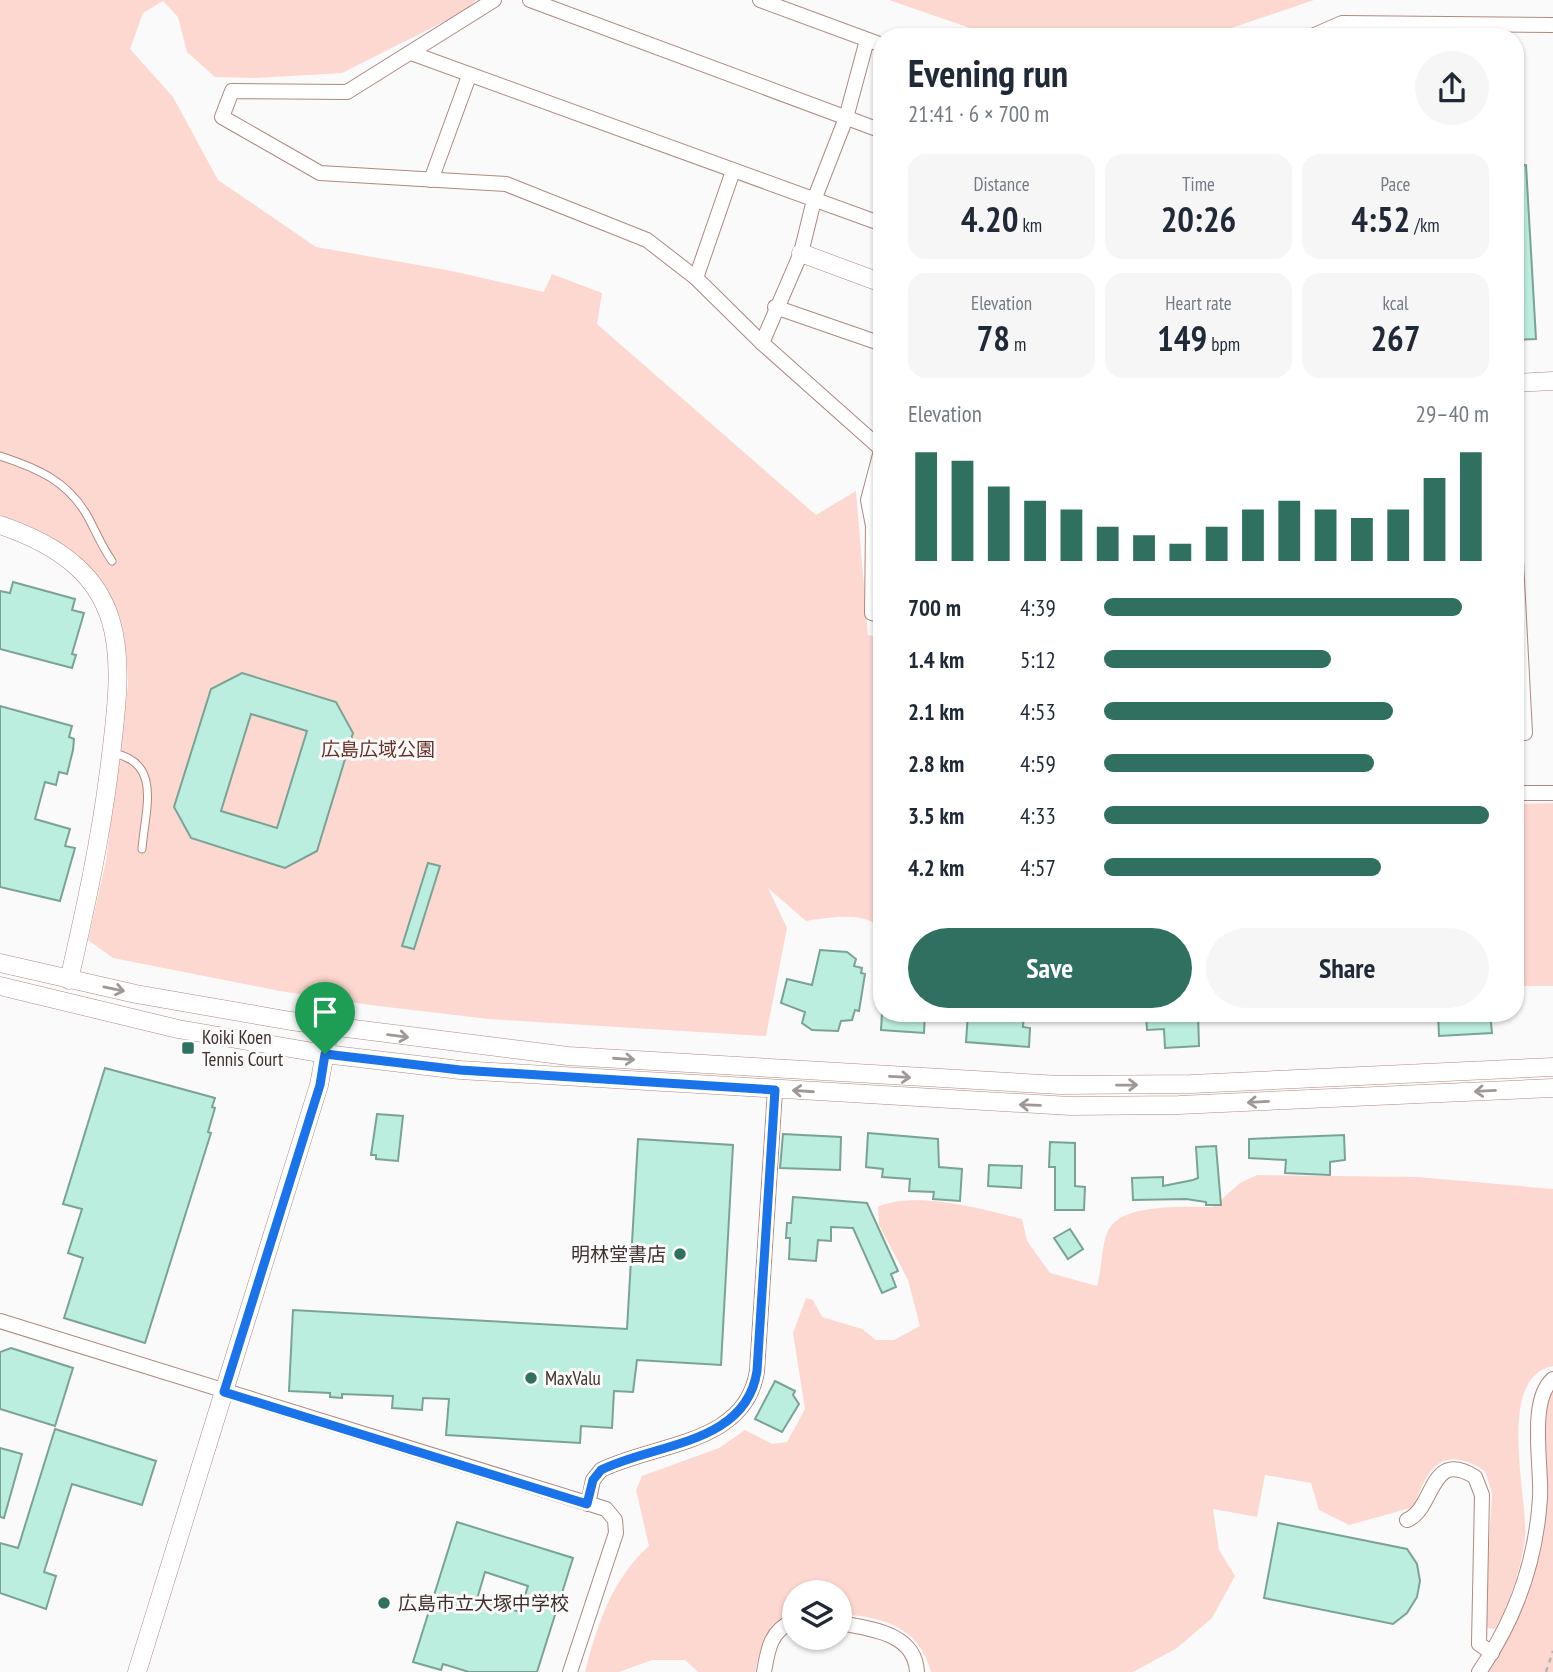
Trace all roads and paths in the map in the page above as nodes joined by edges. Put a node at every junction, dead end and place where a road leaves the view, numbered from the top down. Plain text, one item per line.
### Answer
1 (494, 0) edge
2 (530, 0) edge
3 (760, 0) edge
4 (1553, 26) edge
5 (1331, 28) edge
6 (867, 40) junction
7 (873, 42) edge
8 (411, 53) junction
9 (469, 76) junction
10 (846, 118) junction
11 (873, 128) edge
12 (733, 171) junction
13 (431, 180) junction
14 (814, 200) junction
15 (873, 221) edge
16 (801, 253) junction
17 (696, 278) junction
18 (873, 280) edge
19 (775, 307) junction
20 (873, 341) edge
21 (762, 343) junction
22 (1553, 381) edge
23 (1524, 383) edge
24 (873, 440) edge
25 (1, 458) edge
26 (873, 480) edge
27 (0, 524) edge
28 (873, 526) edge
29 (873, 526) edge
30 (112, 561) dead end
31 (873, 613) edge
32 (111, 753) junction
33 (1524, 793) edge
34 (1553, 793) edge
35 (142, 849) dead end
36 (0, 963) edge
37 (69, 980) junction
38 (0, 986) edge
39 (330, 1027) junction
40 (325, 1054) junction
41 (1553, 1067) edge
42 (1553, 1088) edge
43 (775, 1090) junction
44 (0, 1321) edge
45 (1553, 1379) edge
46 (224, 1392) junction
47 (587, 1504) junction
48 (1407, 1520) dead end
49 (852, 1625) edge
50 (782, 1626) edge
51 (1553, 1651) edge
52 (1492, 1653) junction
53 (1552, 1661) edge
54 (137, 1672) edge
55 (570, 1672) edge
56 (764, 1672) edge
57 (917, 1672) edge
58 (1479, 1672) edge
59 (1546, 1672) edge

1 - 8 street
2 - 10 street
3 - 6 street
4 - 5 street
6 - 7 street
6 - 10 street
8 - 9 street
8 - 13 street
9 - 12 street
9 - 13 street
10 - 11 street
10 - 14 street
12 - 14 street
12 - 17 street
13 - 17 street
14 - 15 street
14 - 16 street
16 - 18 street
16 - 19 street
17 - 21 street
19 - 20 street
19 - 21 street
21 - 24 street
22 - 23 street
25 - 30 lane
26 - 29 street
27 - 32 street
28 - 31 street
32 - 35 lane
32 - 37 street
33 - 34 street
36 - 37 street
37 -> 39 street
38 - 40 street
39 - 40 street
39 -> 41 street
40 - 43 street
40 - 46 street
42 -> 43 street
43 - 47 street
44 - 46 street
45 - 52 street
46 - 47 street
46 - 54 street
47 - 55 street
48 - 52 street
49 - 57 street
50 - 56 street
51 - 53 path
52 - 58 street
53 - 59 path

